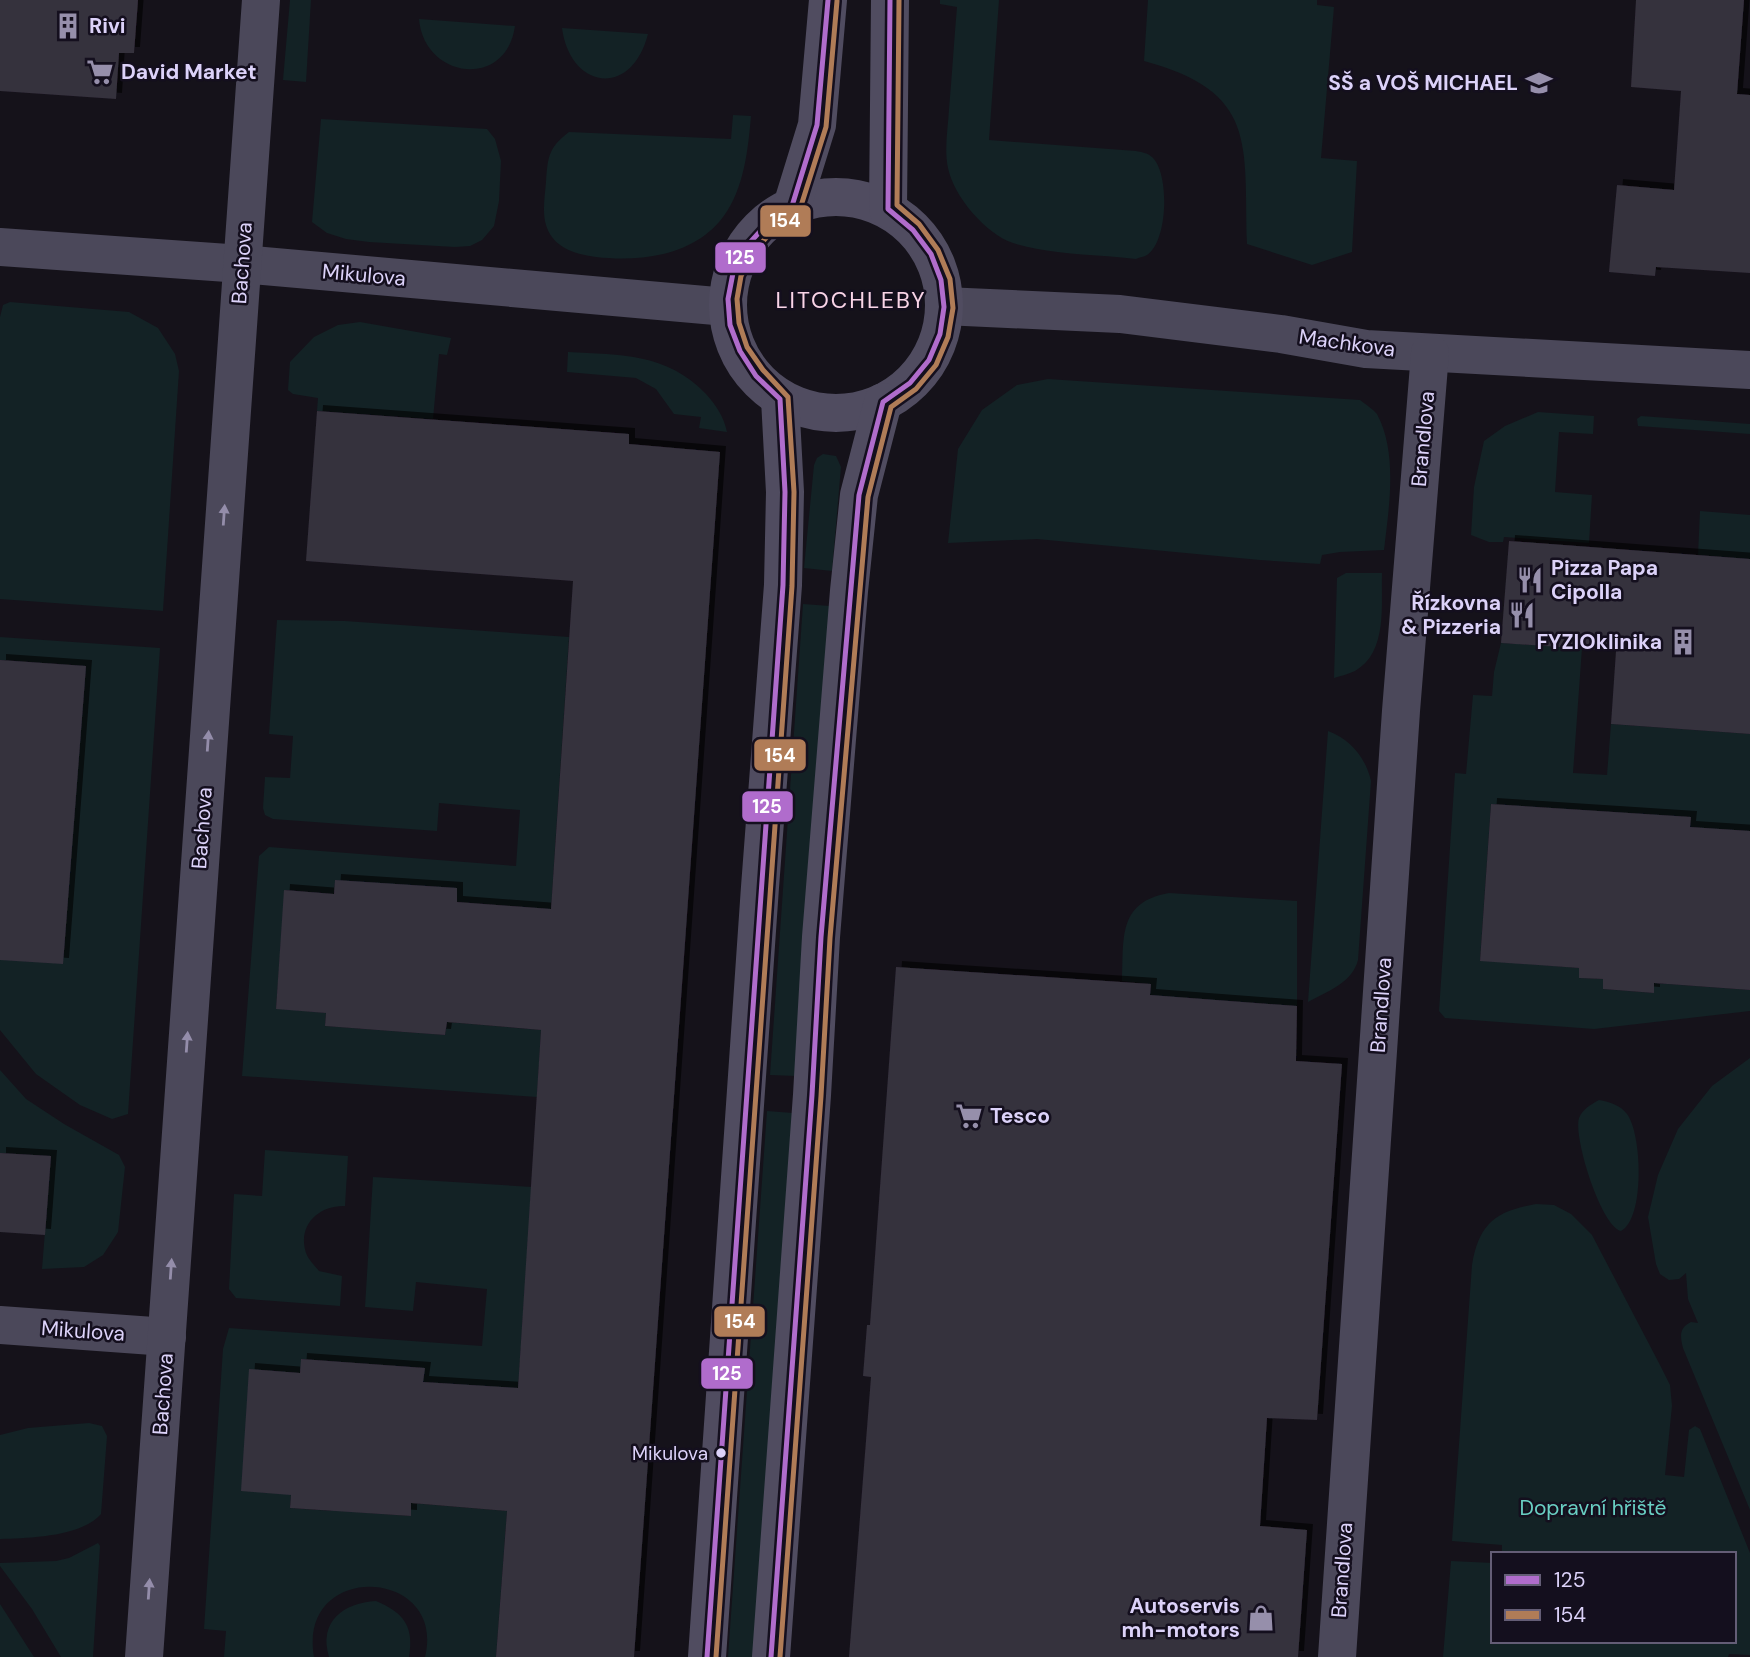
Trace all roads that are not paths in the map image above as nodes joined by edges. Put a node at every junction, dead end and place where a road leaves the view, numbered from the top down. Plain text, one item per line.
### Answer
1 (261, 0) edge
2 (828, 0) edge
3 (890, 0) edge
4 (792, 206) junction
5 (888, 209) junction
6 (0, 247) edge
7 (242, 264) junction
8 (944, 306) junction
9 (727, 307) junction
10 (1430, 352) junction
11 (1750, 370) edge
12 (780, 398) junction
13 (883, 402) junction
14 (0, 1325) edge
15 (167, 1337) junction
16 (144, 1657) edge
17 (707, 1657) edge
18 (771, 1657) edge
19 (1337, 1657) edge

1 - 7 street, Bachova
2 - 4 street
3 - 5 street
4 - 5 street
4 - 9 street
5 - 8 street
6 - 7 street, Mikulova
7 - 9 street, Mikulova
15 -> 7 street, Bachova
8 - 10 street, Machkova
8 - 13 street
9 - 12 street
10 - 11 street, Machkova
10 - 19 street, Brandlova
12 - 13 street
12 - 17 street
13 - 18 street
14 - 15 street, Mikulova
16 -> 15 street, Bachova

